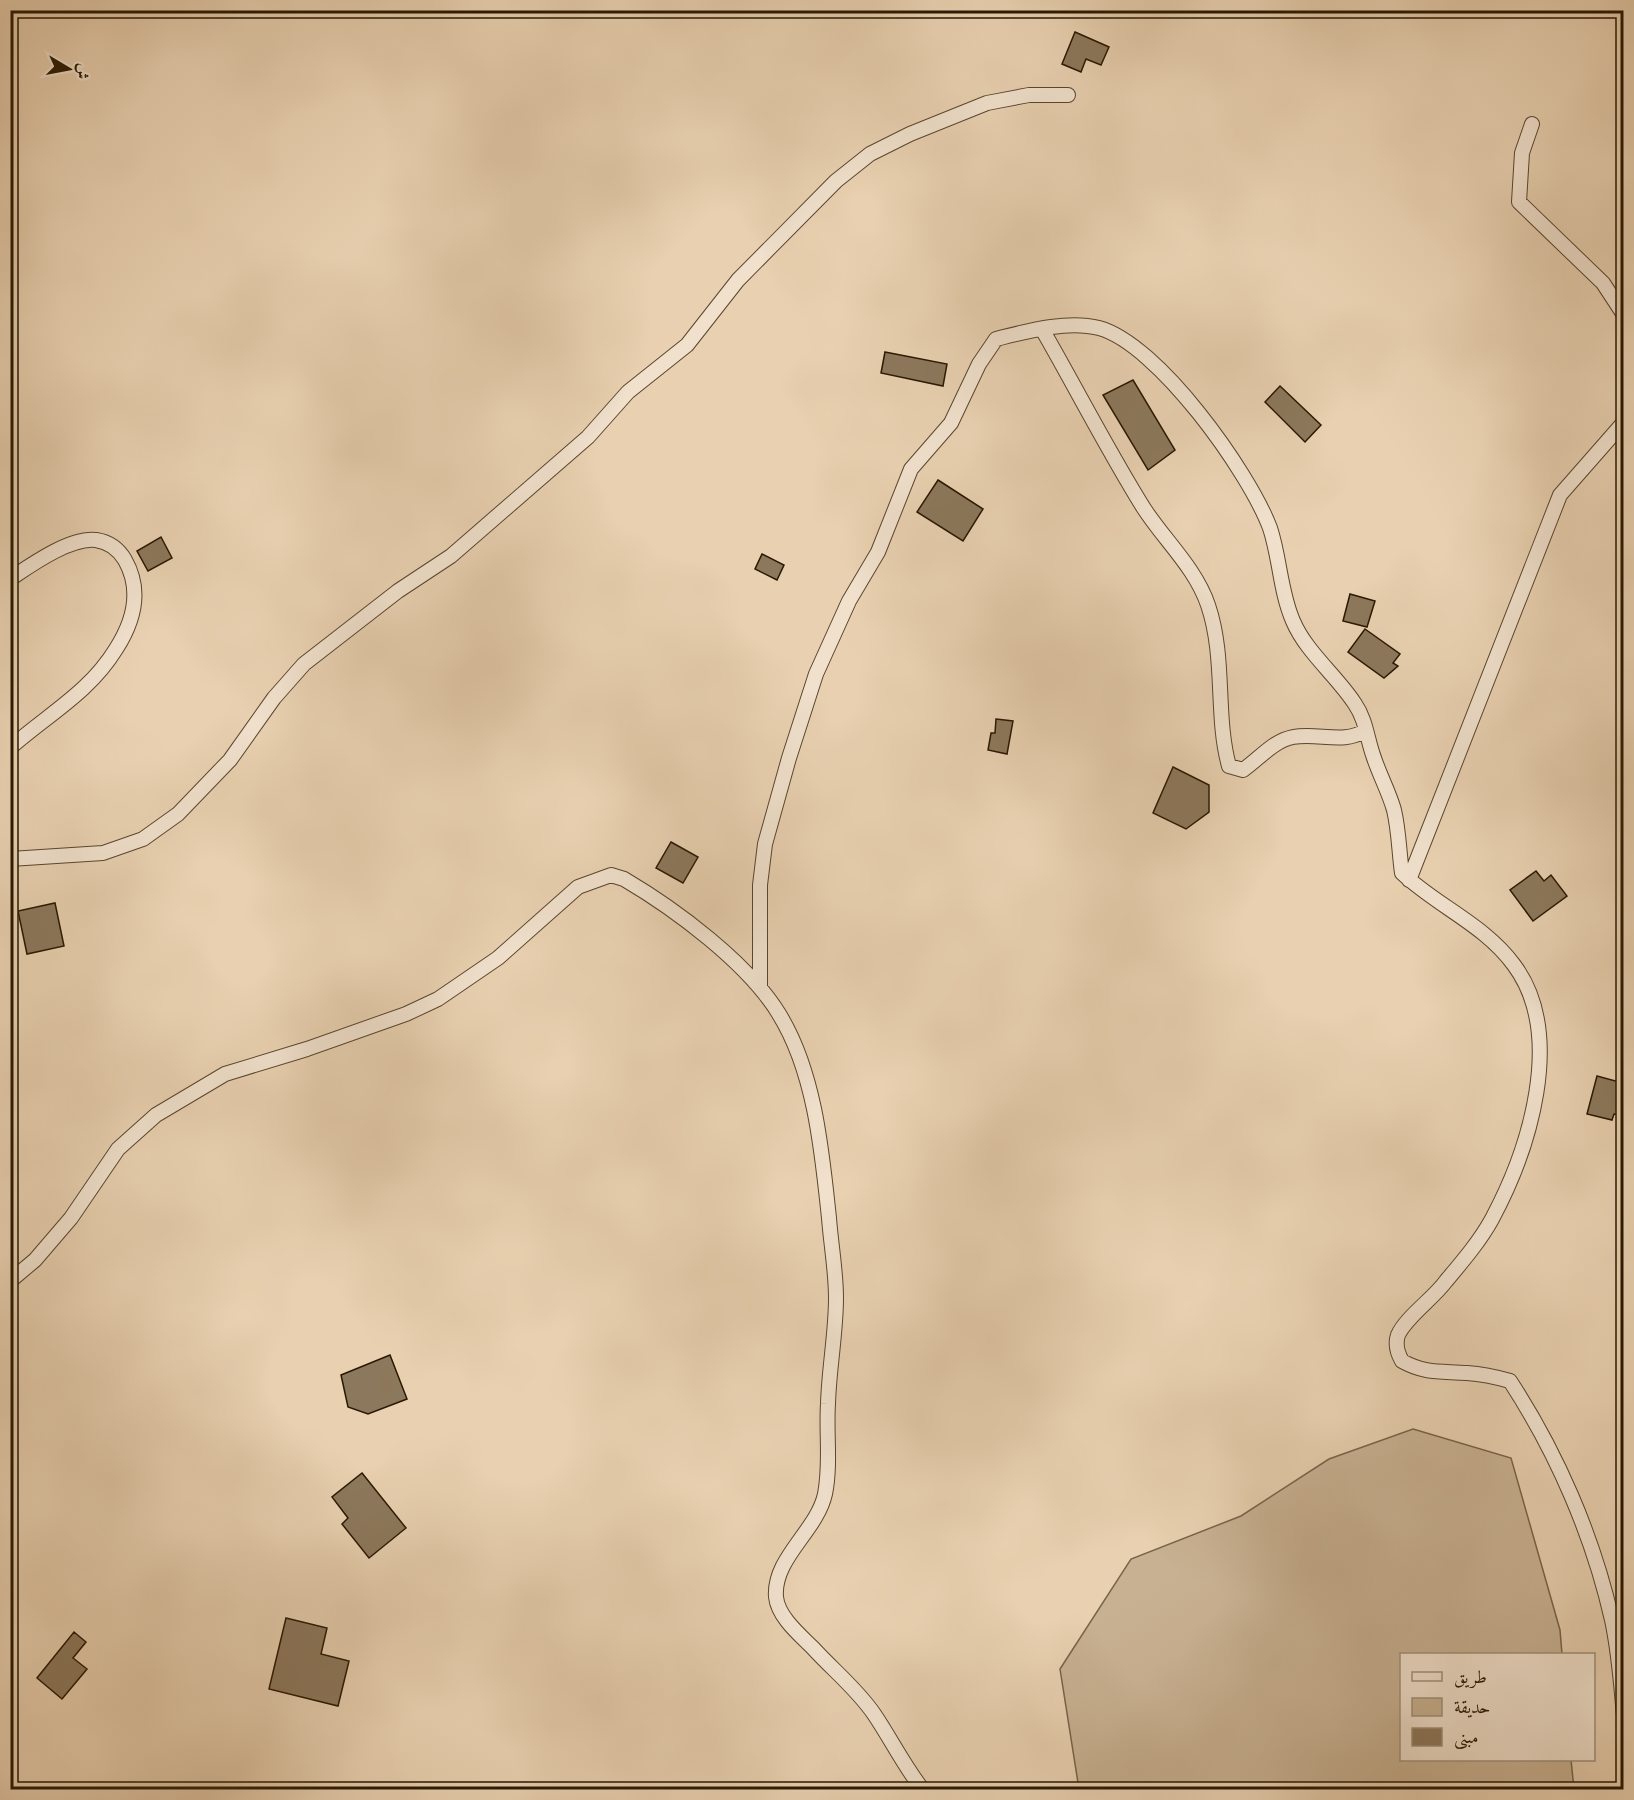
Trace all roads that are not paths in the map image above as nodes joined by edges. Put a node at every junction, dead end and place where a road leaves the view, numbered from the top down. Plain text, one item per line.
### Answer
1 (1068, 95) dead end
2 (1532, 124) dead end
3 (1623, 315) edge
4 (1042, 329) junction
5 (1623, 422) edge
6 (10, 579) edge
7 (1366, 730) junction
8 (10, 748) edge
9 (10, 859) edge
10 (1409, 880) junction
11 (760, 987) junction
12 (10, 1281) edge
13 (1623, 1716) edge
14 (923, 1790) edge

1 - 9 street
2 - 3 street
4 - 7 street
4 - 7 street
4 - 11 street
5 - 10 street
6 - 8 street
7 - 10 street
10 - 13 street
11 - 12 street
11 - 14 street

